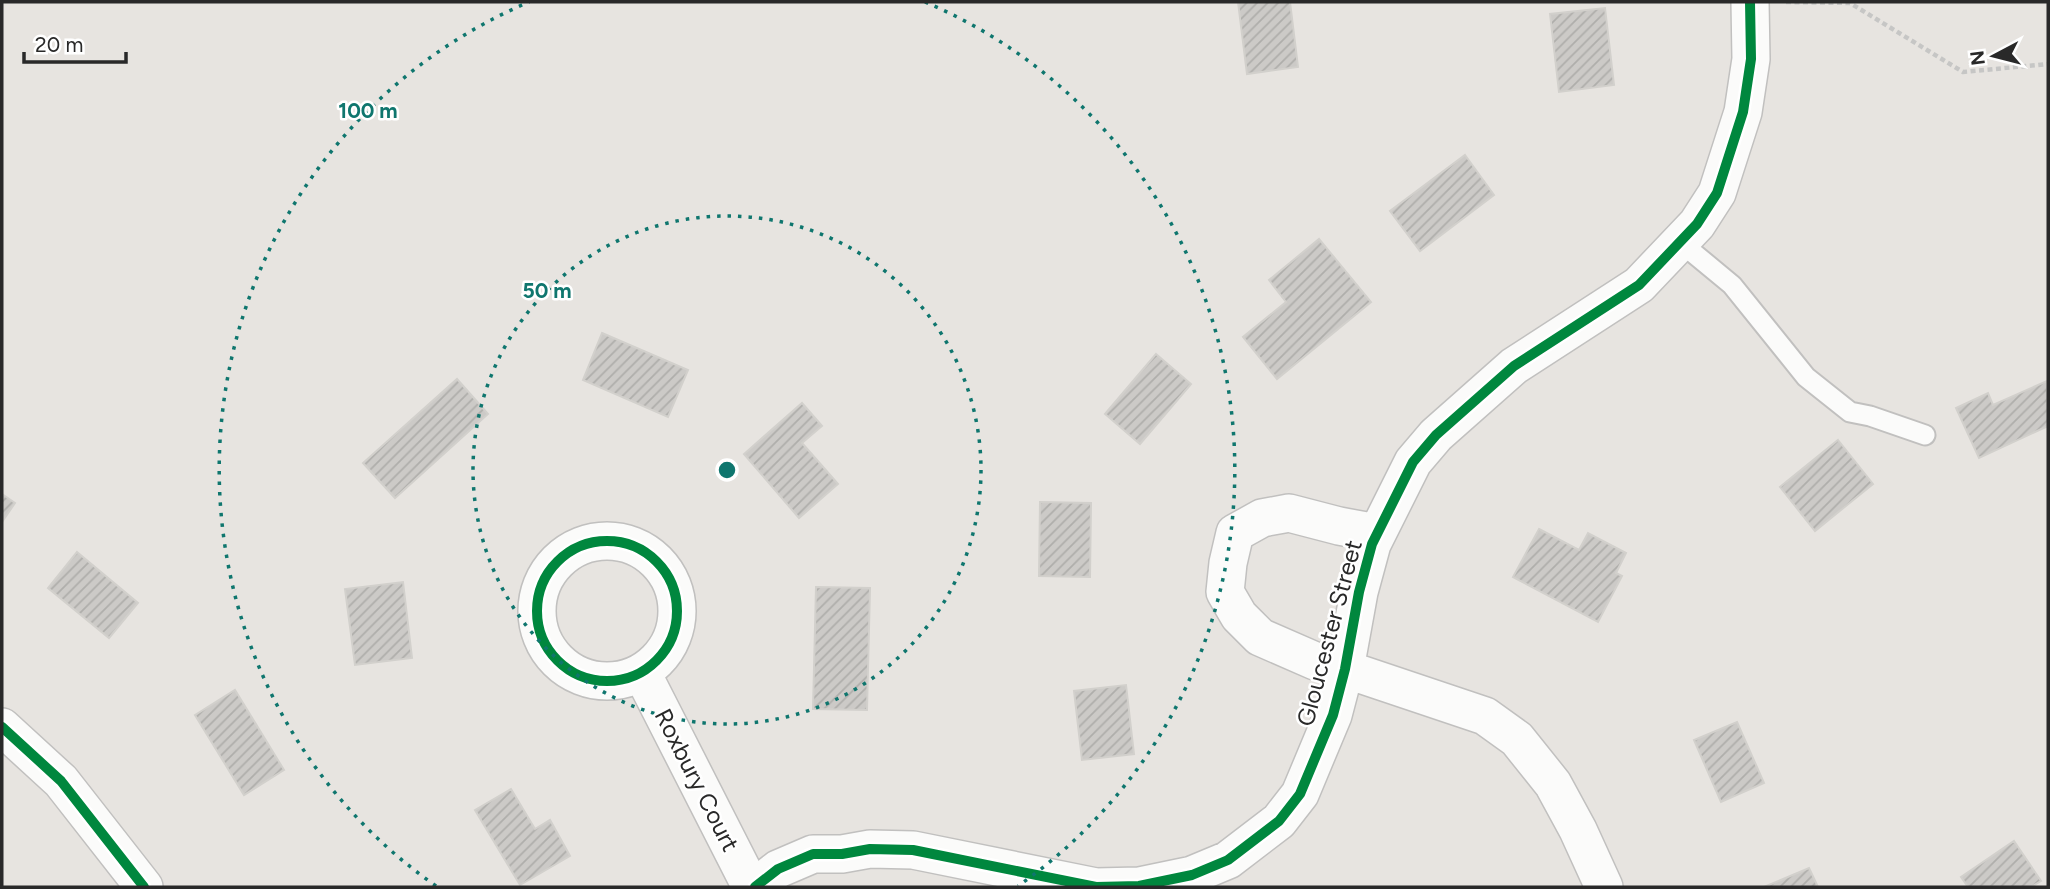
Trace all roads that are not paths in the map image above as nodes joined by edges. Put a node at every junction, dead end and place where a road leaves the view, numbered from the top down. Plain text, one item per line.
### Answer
1 (1750, 2) edge
2 (1680, 242) junction
3 (1925, 435) dead end
4 (1377, 533) junction
5 (1345, 668) junction
6 (642, 673) dead end
7 (2, 727) edge
8 (144, 887) edge
9 (753, 887) edge
10 (1604, 887) edge

1 - 2 street, Gloucester Street
2 - 3 lane
2 - 4 street, Gloucester Street
4 - 5 street, Gloucester Street
4 - 5 street, Gloucester Street
5 - 9 street, Gloucester Street
5 - 10 street
6 - 9 street, Roxbury Court
7 - 8 street

